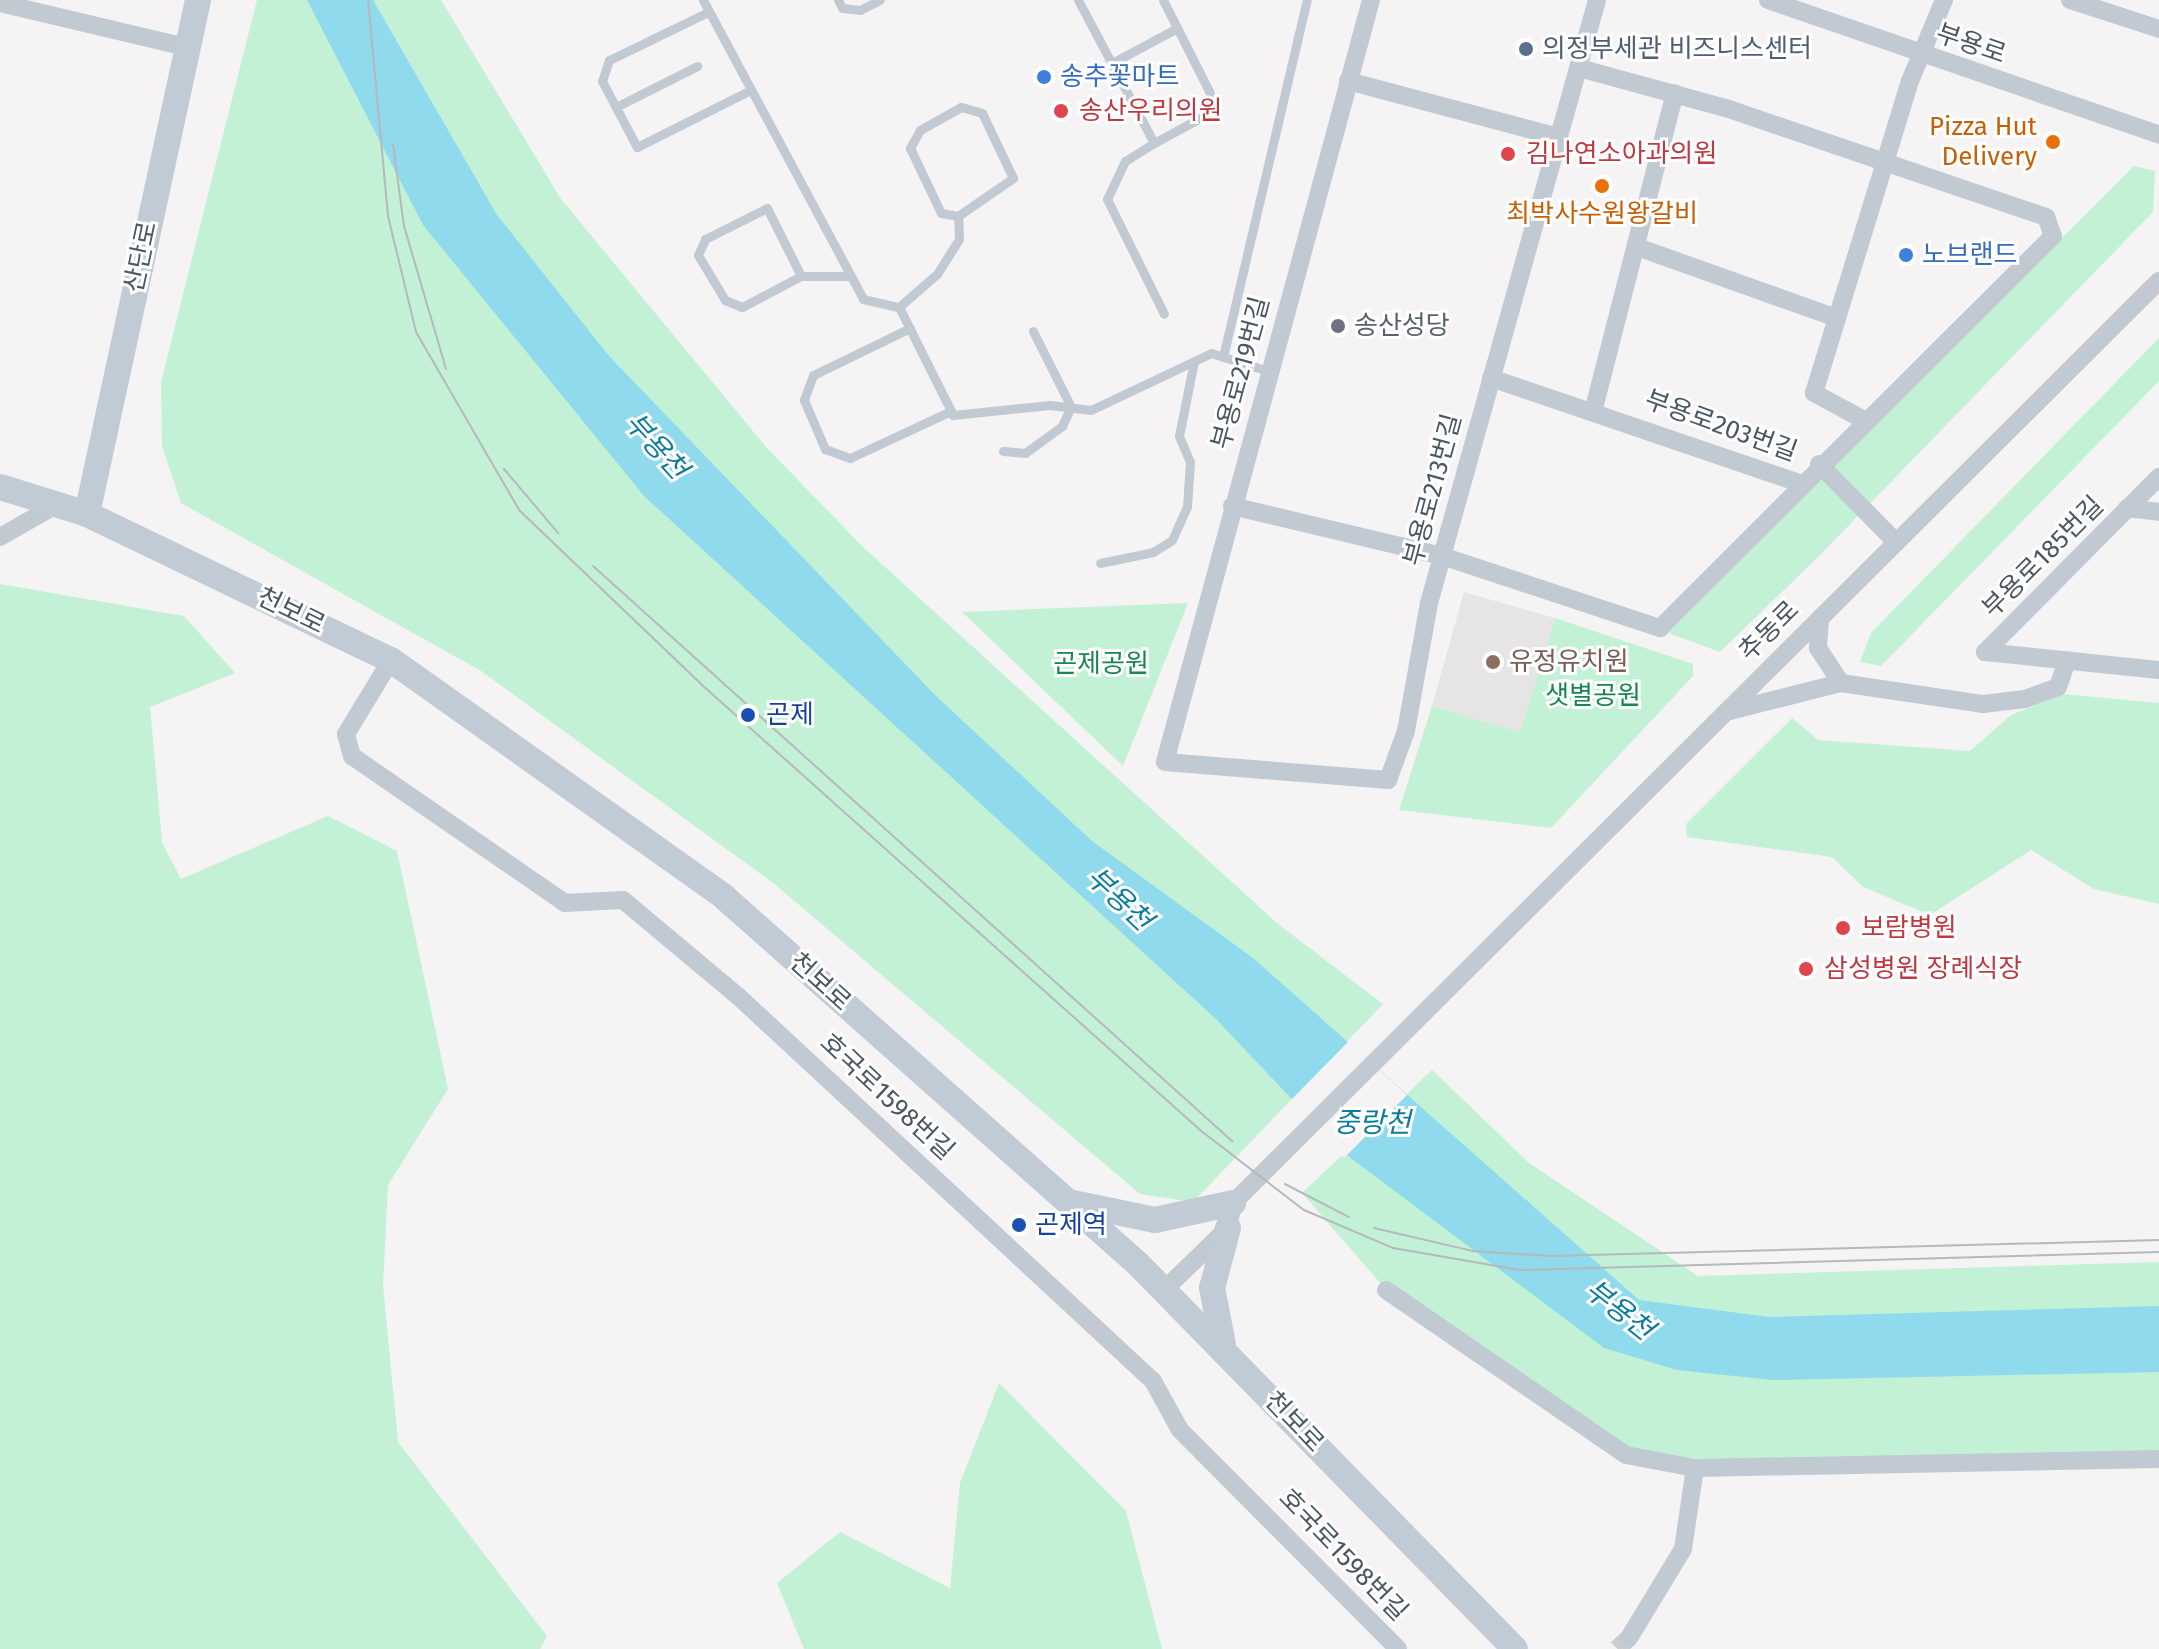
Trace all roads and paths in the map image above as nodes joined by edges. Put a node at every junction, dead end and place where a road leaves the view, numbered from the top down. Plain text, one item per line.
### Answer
1 (198, 0) edge
2 (703, 0) edge
3 (838, 0) edge
4 (880, 0) edge
5 (1078, 0) edge
6 (1163, 0) edge
7 (1307, 0) edge
8 (1371, 0) edge
9 (1597, 0) edge
10 (1768, 0) edge
11 (1944, 0) edge
12 (2070, 0) edge
13 (0, 3) edge
14 (706, 13) junction
15 (1177, 28) junction
16 (2159, 29) edge
17 (186, 47) junction
18 (1924, 56) junction
19 (1112, 63) junction
20 (697, 66) dead end
21 (1579, 68) junction
22 (1348, 81) junction
23 (749, 91) junction
24 (1675, 93) junction
25 (616, 107) junction
26 (2159, 135) edge
27 (1559, 137) junction
28 (1154, 143) junction
29 (1886, 164) junction
30 (958, 216) junction
31 (1640, 248) junction
32 (801, 276) junction
33 (850, 276) junction
34 (2159, 281) edge
35 (899, 307) junction
36 (1164, 314) dead end
37 (1837, 318) junction
38 (910, 328) junction
39 (1033, 331) dead end
40 (1223, 357) junction
41 (1194, 361) junction
42 (1268, 371) junction
43 (1491, 378) junction
44 (1071, 407) junction
45 (1594, 408) junction
46 (951, 411) junction
47 (1864, 420) junction
48 (1003, 451) dead end
49 (1819, 464) junction
50 (2159, 477) edge
51 (1800, 483) junction
52 (0, 487) edge
53 (56, 505) junction
54 (1232, 506) junction
55 (2127, 508) junction
56 (2159, 512) edge
57 (87, 514) junction
58 (0, 537) edge
59 (1896, 542) junction
60 (1442, 556) junction
61 (1100, 563) dead end
62 (1820, 618) junction
63 (391, 660) junction
64 (2067, 661) junction
65 (2159, 670) edge
66 (1841, 683) junction
67 (1724, 713) junction
68 (1165, 762) joint
69 (1068, 1202) junction
70 (1230, 1215) junction
71 (1164, 1290) junction
72 (1386, 1290) dead end
73 (1226, 1352) junction
74 (2159, 1459) edge
75 (1695, 1468) junction
76 (1629, 1638) tunnel mouth
77 (1398, 1649) edge
78 (1515, 1649) edge

1 - 17 main road, 산단로
2 - 14 lane
3 - 4 lane
5 - 19 lane
6 - 15 lane
7 - 40 lane
8 - 22 street, 부용로219번길
9 - 21 street, 부용로213번길
10 - 18 street, 부용로
11 - 18 street
12 - 16 street
13 - 17 street
14 - 23 lane
14 - 25 lane
15 - 19 lane
15 - 28 lane
17 - 57 main road, 산단로
18 - 26 street, 부용로
18 - 29 street
19 - 28 lane
20 - 25 lane
21 - 24 street
21 - 27 street, 부용로213번길
22 - 27 street
22 - 42 street, 부용로219번길
23 - 25 lane
23 - 33 lane
24 - 29 street
24 - 31 street
27 - 43 street, 부용로213번길
28 - 36 lane
29 - 37 street
29 - 47 street, 부용로203번길
30 - 30 lane
30 - 35 lane
31 - 37 street
31 - 45 street
32 - 32 lane
32 - 33 lane
33 - 35 lane
34 - 59 street, 추동로
35 - 38 lane
37 - 47 street
38 - 46 lane
38 - 46 lane
39 - 44 lane
40 - 41 lane
40 - 42 lane
41 - 44 lane
41 - 61 lane
42 - 54 street, 부용로219번길
43 - 45 street, 부용로203번길
43 - 60 street, 부용로213번길
44 - 46 lane
44 - 48 lane
45 - 51 street, 부용로203번길
47 - 49 street, 부용로203번길
49 - 51 street, 부용로203번길
49 - 59 street
50 - 55 street, 부용로185번길
51 - 60 street
52 - 53 main road, 천보로
53 - 57 main road, 천보로
53 - 58 street
54 - 60 street
54 - 68 street, 부용로219번길
55 - 56 street
55 - 64 street, 부용로185번길
57 - 63 main road, 천보로
59 - 62 street, 추동로
60 - 68 street, 부용로213번길
62 - 66 street
62 - 67 street, 추동로
63 - 69 main road, 천보로
63 - 77 street, 호국로1598번길
64 - 65 street, 부용로185번길
64 - 66 street
66 - 67 street
67 - 70 street, 추동로
69 - 70 main road
69 - 71 main road, 천보로
70 - 71 street
70 - 73 main road
71 - 73 main road, 천보로
72 - 75 street
73 - 78 main road, 천보로
74 - 75 street
75 - 76 street

